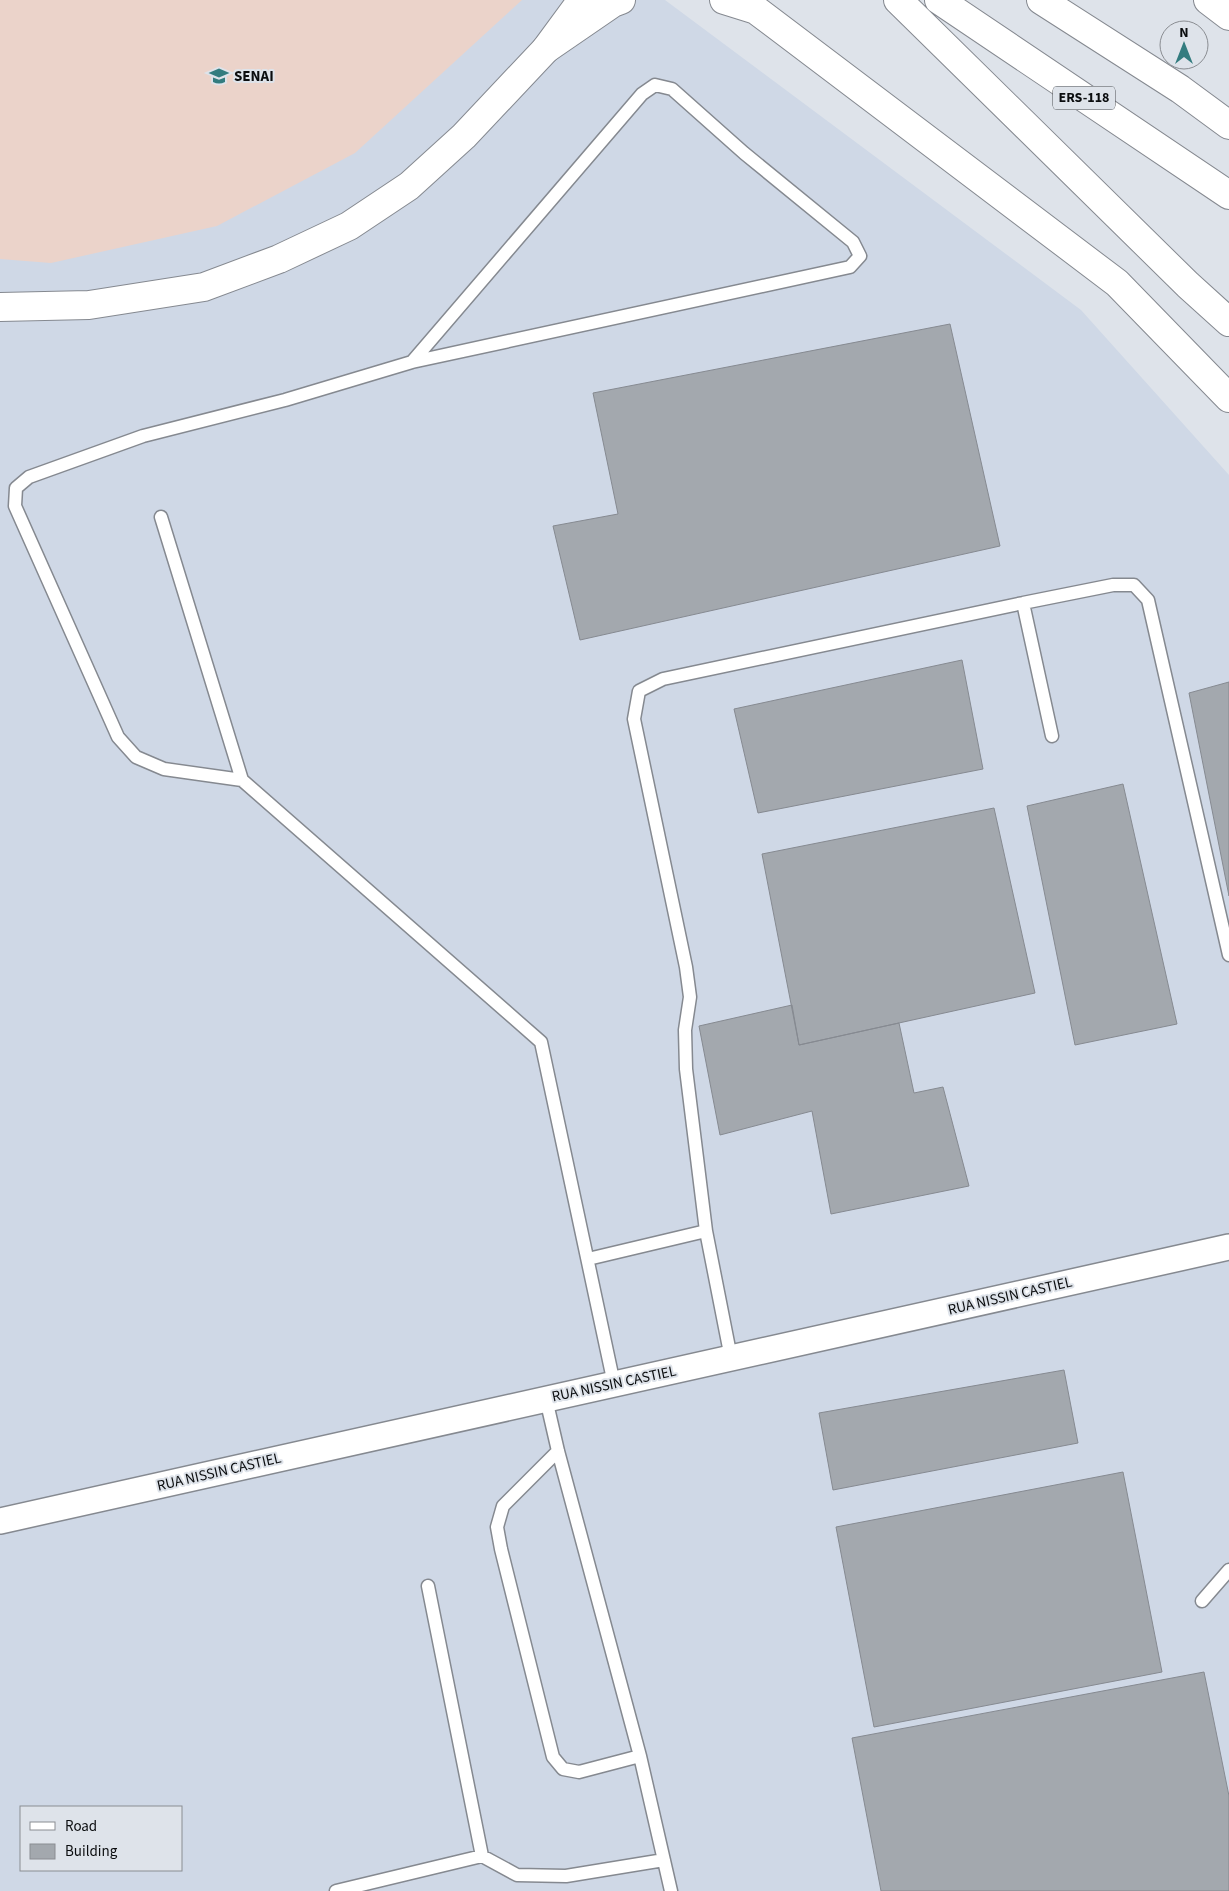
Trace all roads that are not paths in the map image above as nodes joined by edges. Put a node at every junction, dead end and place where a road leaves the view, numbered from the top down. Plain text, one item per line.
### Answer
1 (582, 0) edge
2 (621, 0) edge
3 (724, 0) edge
4 (898, 0) edge
5 (939, 0) edge
6 (1041, 0) edge
7 (1208, 0) edge
8 (752, 5) edge
9 (1229, 16) edge
10 (546, 49) junction
11 (1229, 125) edge
12 (1229, 195) edge
13 (0, 307) edge
14 (1229, 322) edge
15 (412, 362) junction
16 (1229, 398) edge
17 (161, 517) dead end
18 (1023, 603) junction
19 (1052, 736) dead end
20 (242, 780) junction
21 (1229, 956) edge
22 (706, 1231) junction
23 (1229, 1247) edge
24 (588, 1259) junction
25 (731, 1358) junction
26 (614, 1384) junction
27 (546, 1399) junction
28 (558, 1451) junction
29 (0, 1521) edge
30 (1229, 1570) edge
31 (428, 1586) dead end
32 (1202, 1602) dead end
33 (640, 1756) junction
34 (482, 1856) junction
35 (664, 1860) junction
36 (336, 1891) edge
37 (671, 1891) edge

1 - 10 main road
2 - 10 main road
3 - 8 main road
4 - 14 main road
5 - 12 main road, ERS-118
6 - 11 main road
7 - 9 main road
8 - 16 main road
10 - 13 main road
15 - 15 lane
15 - 20 lane
17 - 20 lane
18 - 19 lane
18 - 21 lane
18 - 22 lane
20 - 24 lane
22 - 24 lane
22 - 25 lane
23 - 25 street, RUA NISSIN CASTIEL
24 - 26 lane
25 - 26 street, RUA NISSIN CASTIEL
26 - 27 street, RUA NISSIN CASTIEL
27 - 28 lane
27 - 29 street, RUA NISSIN CASTIEL
28 - 33 lane
28 - 33 lane
30 - 32 lane
31 - 34 lane
33 - 35 lane
34 - 35 lane
34 - 36 lane
35 - 37 lane

